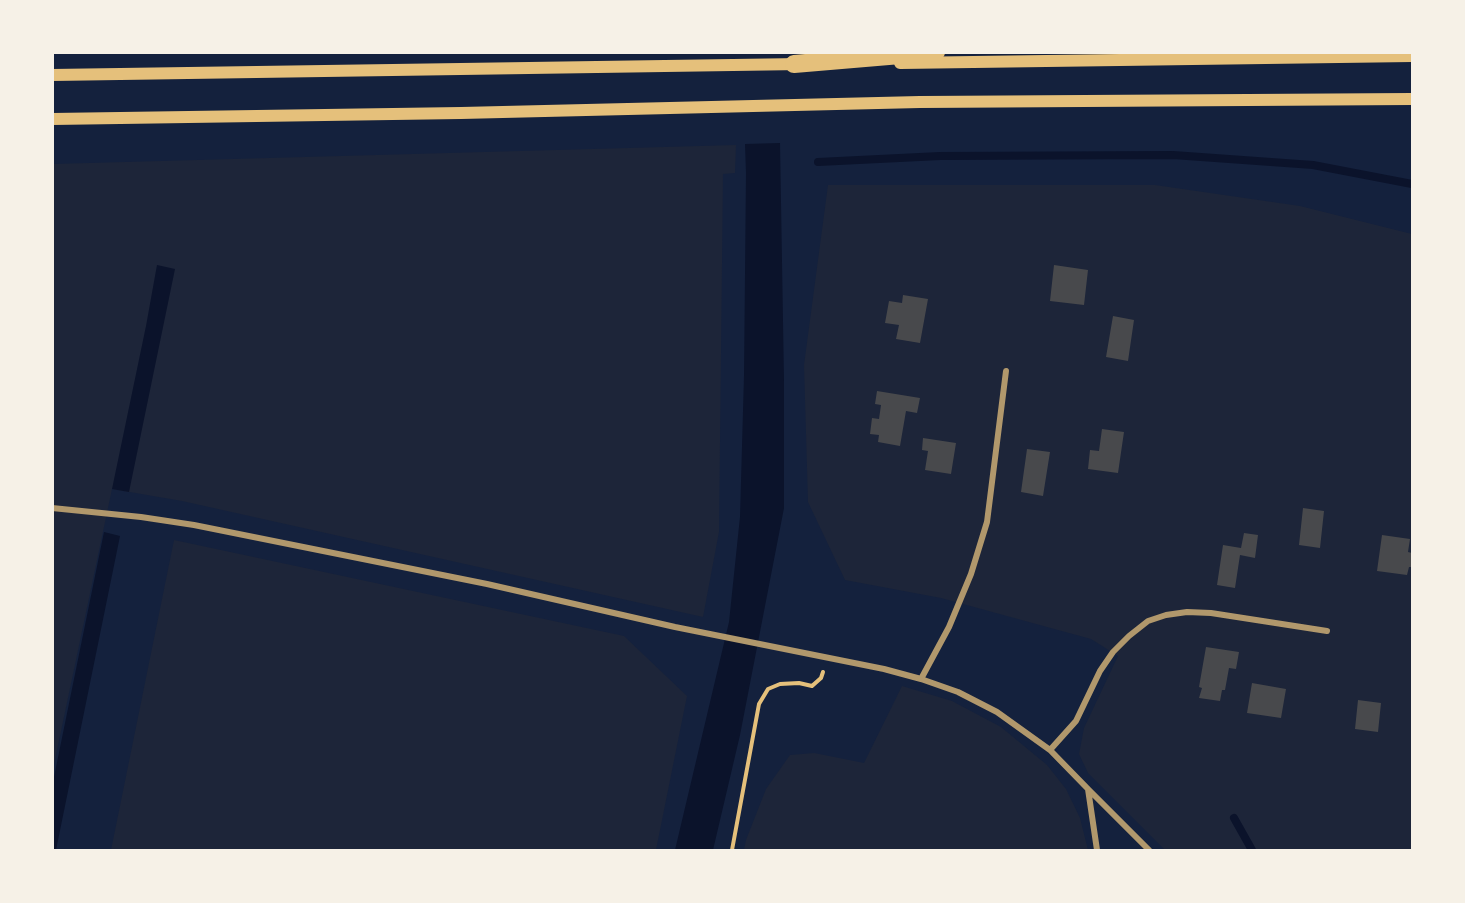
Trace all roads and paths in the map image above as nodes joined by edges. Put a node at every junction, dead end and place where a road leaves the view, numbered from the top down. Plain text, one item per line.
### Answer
1 (936, 52) edge
2 (1413, 56) edge
3 (794, 64) junction
4 (52, 75) edge
5 (1413, 99) edge
6 (52, 119) edge
7 (1006, 371) dead end
8 (52, 508) edge
9 (1327, 631) dead end
10 (829, 658) junction
11 (921, 679) junction
12 (1050, 750) junction
13 (1088, 789) junction
14 (732, 850) edge
15 (1097, 850) edge
16 (1149, 850) edge

1 - 3 highway
2 - 3 main road
3 - 4 main road
5 - 6 main road
7 - 11 street
8 - 10 street
9 - 12 street
10 - 11 street
10 - 14 path
11 - 12 street
12 - 13 street
13 - 15 street
13 - 16 street

